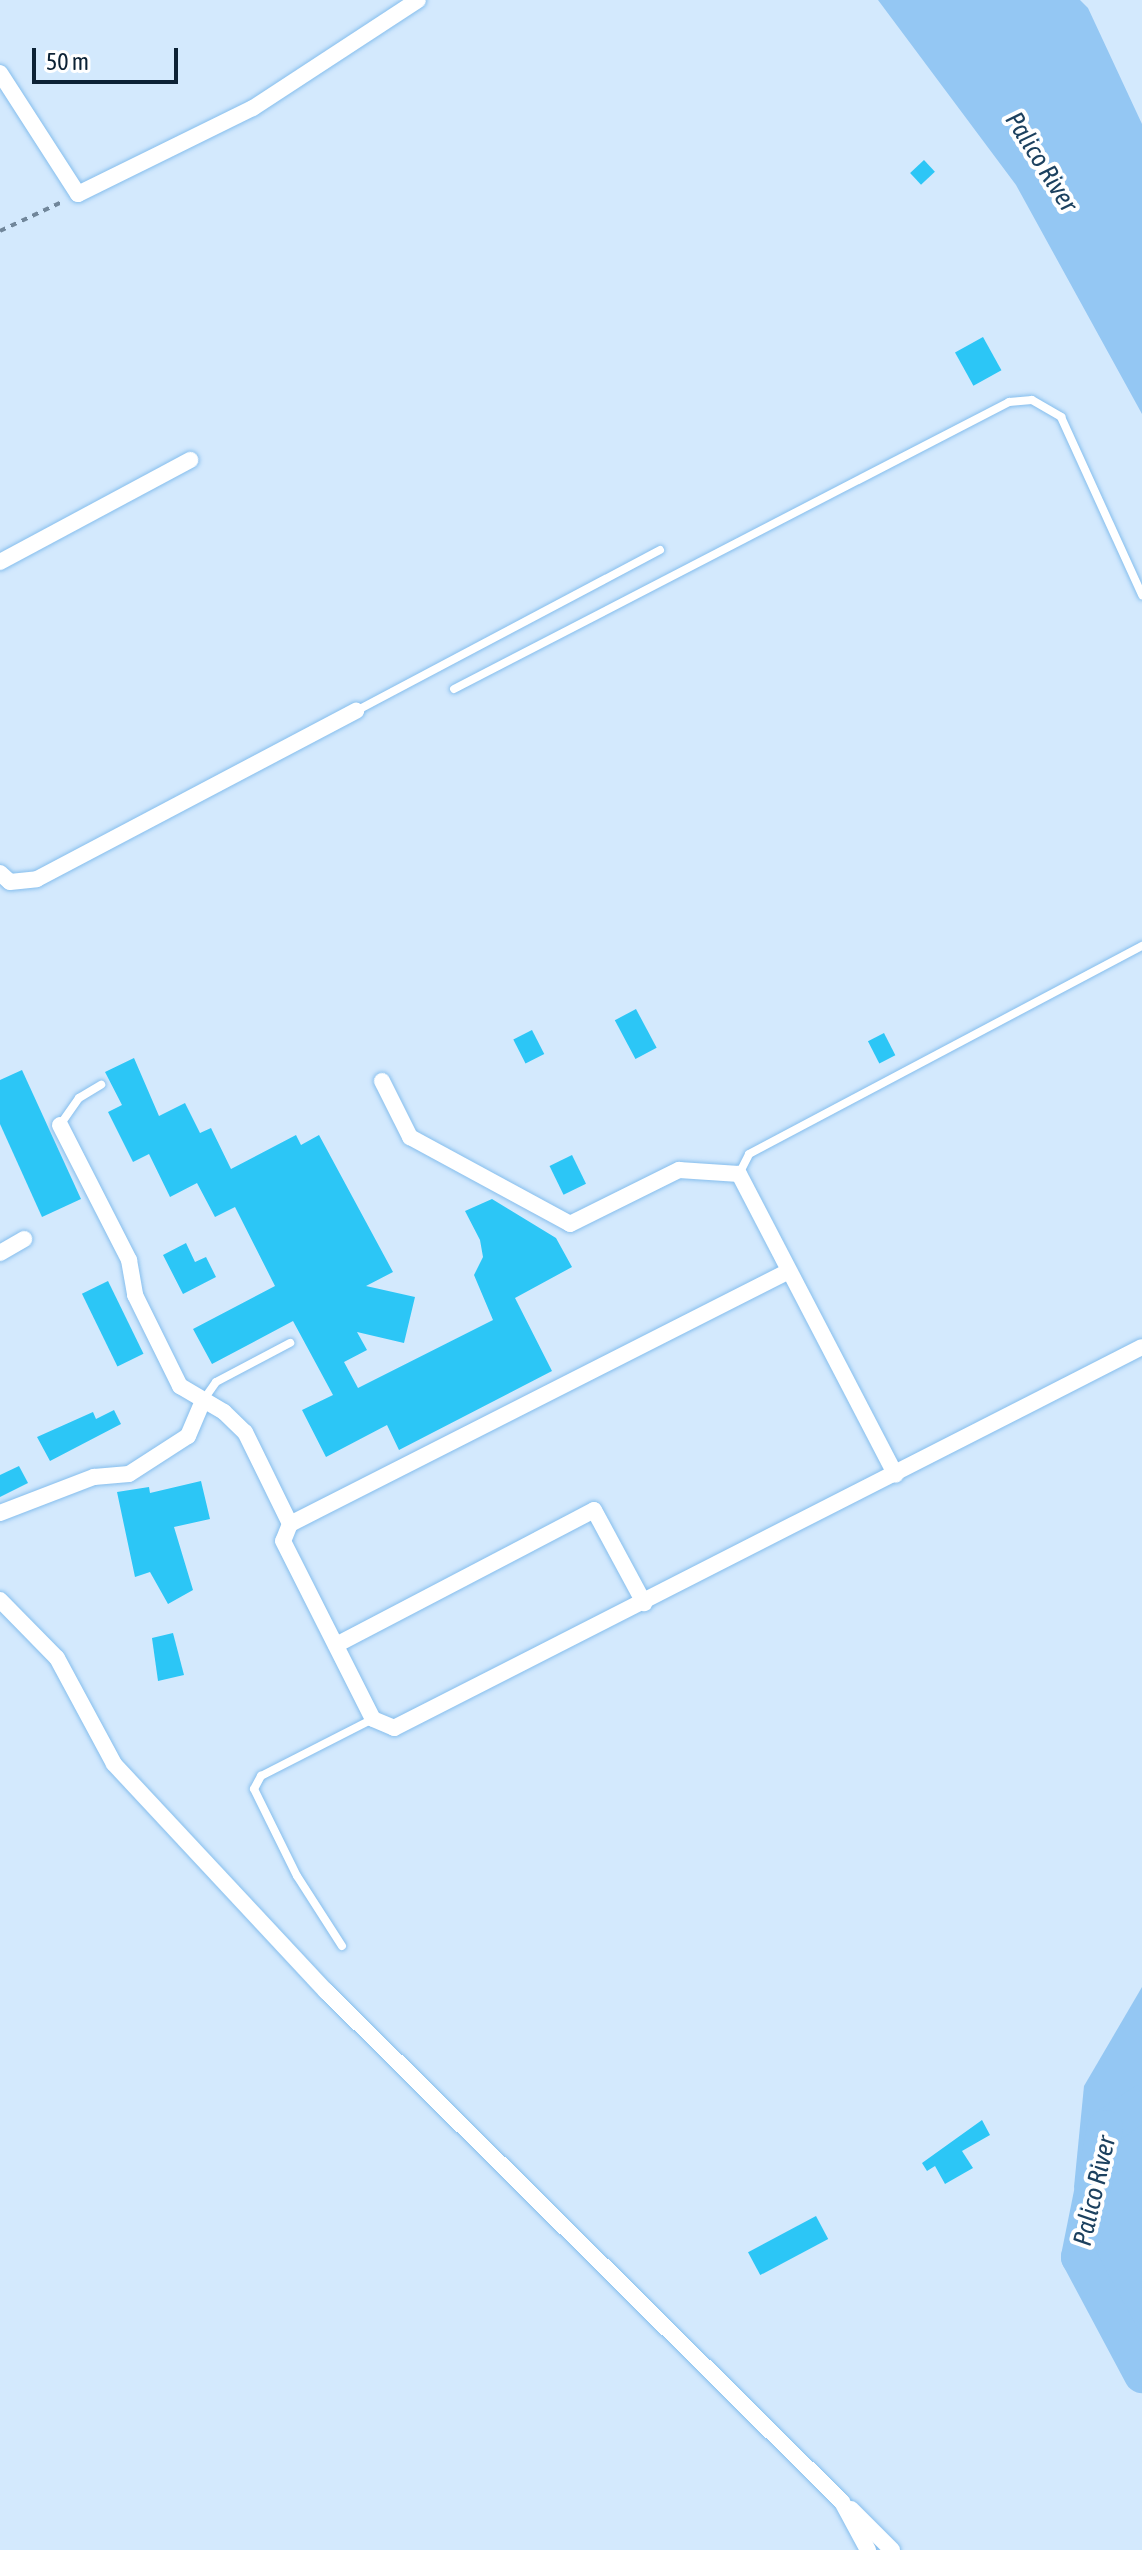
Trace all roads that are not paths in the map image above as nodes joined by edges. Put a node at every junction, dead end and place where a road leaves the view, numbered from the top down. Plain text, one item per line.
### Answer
1 (418, 0) edge
2 (0, 73) edge
3 (190, 460) dead end
4 (660, 550) dead end
5 (0, 562) edge
6 (1142, 595) edge
7 (454, 689) dead end
8 (356, 711) joint
9 (0, 873) edge
10 (1142, 946) edge
11 (382, 1081) dead end
12 (101, 1085) dead end
13 (60, 1125) joint
14 (739, 1174) junction
15 (24, 1239) dead end
16 (0, 1253) edge
17 (789, 1271) junction
18 (290, 1343) dead end
19 (1142, 1347) edge
20 (202, 1403) junction
21 (896, 1475) junction
22 (0, 1513) edge
23 (290, 1524) junction
24 (0, 1600) edge
25 (644, 1603) junction
26 (336, 1645) junction
27 (373, 1719) junction
28 (342, 1946) dead end
29 (842, 2502) junction
30 (868, 2550) edge
31 (892, 2550) edge

1 - 2 street
3 - 5 street
4 - 8 lane
6 - 7 lane
8 - 9 street
10 - 14 lane
11 - 14 street
12 - 13 lane
13 - 20 street
14 - 17 street
15 - 16 street
17 - 21 street
17 - 23 street
18 - 20 lane
19 - 21 street
20 - 22 street
20 - 23 street
21 - 25 street
23 - 26 street
24 - 29 street
25 - 26 street
25 - 27 street
26 - 27 street
27 - 28 lane
29 - 30 street
29 - 31 street

